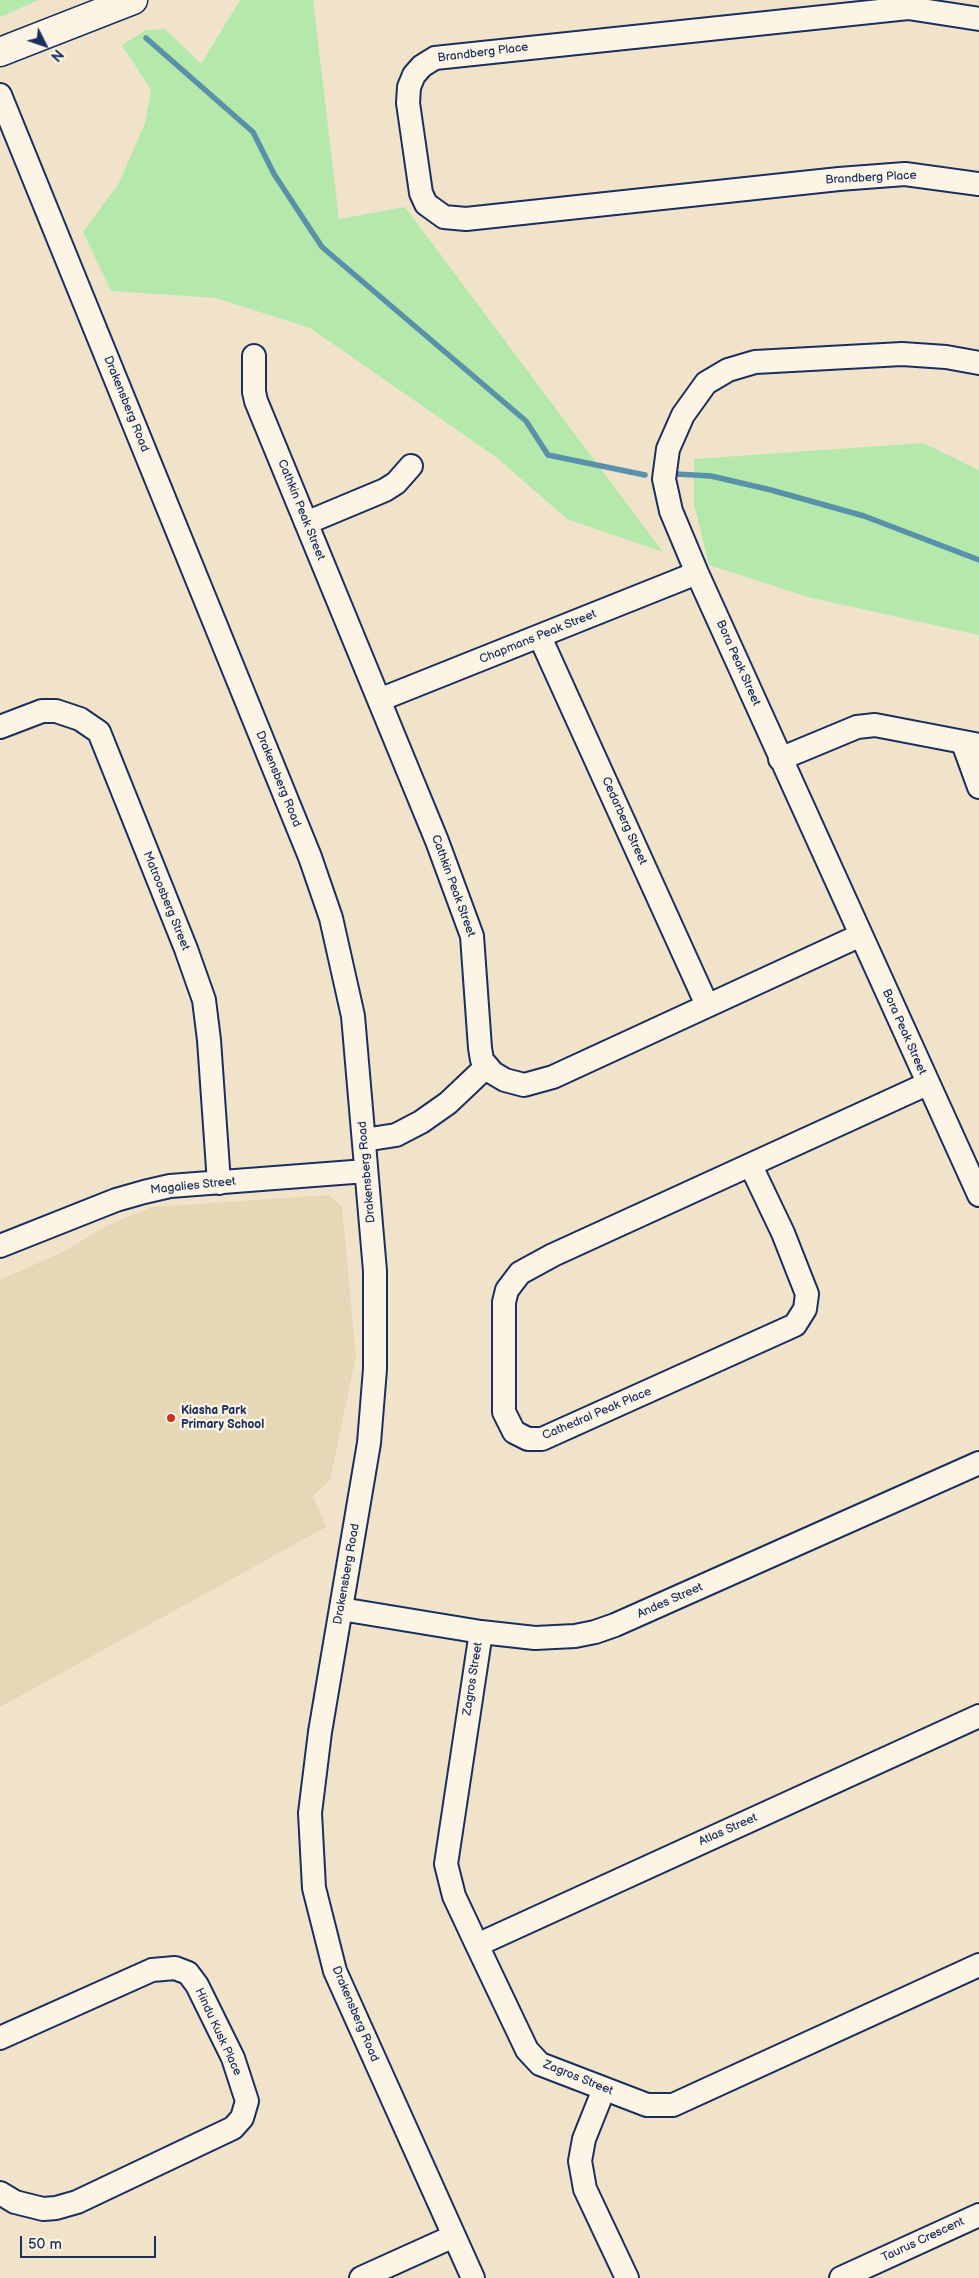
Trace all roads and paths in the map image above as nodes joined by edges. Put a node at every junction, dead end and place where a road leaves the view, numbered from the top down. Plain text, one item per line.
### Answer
1 (133, 0) edge
2 (979, 19) edge
3 (0, 52) edge
4 (0, 95) edge
5 (979, 184) edge
6 (254, 356) dead end
7 (979, 363) edge
8 (411, 466) dead end
9 (306, 523) junction
10 (697, 573) junction
11 (540, 637) junction
12 (379, 700) junction
13 (0, 727) edge
14 (971, 744) edge
15 (780, 759) junction
16 (979, 787) edge
17 (861, 935) junction
18 (707, 1004) junction
19 (487, 1066) junction
20 (927, 1084) junction
21 (364, 1140) junction
22 (751, 1166) junction
23 (366, 1172) junction
24 (219, 1182) junction
25 (979, 1195) edge
26 (0, 1246) edge
27 (979, 1463) edge
28 (341, 1609) junction
29 (481, 1632) junction
30 (979, 1716) edge
31 (476, 1945) junction
32 (979, 1965) edge
33 (0, 2038) edge
34 (604, 2089) junction
35 (0, 2192) edge
36 (979, 2215) edge
37 (454, 2236) junction
38 (360, 2278) edge
39 (473, 2278) edge
40 (627, 2278) edge
41 (841, 2278) edge

1 - 3 street
2 - 5 street, Brandberg Place
4 - 21 street, Drakensberg Road
6 - 9 street, Cathkin Peak Street
7 - 10 street, Bora Peak Street
8 - 9 street
9 - 12 street, Cathkin Peak Street
10 - 11 street, Chapmans Peak Street
10 - 15 street, Bora Peak Street
11 - 12 street, Chapmans Peak Street
11 - 18 street, Cedarberg Street
12 - 19 street, Cathkin Peak Street
13 - 24 street, Matroosberg Street
14 - 15 street
14 - 16 street
15 - 17 street, Bora Peak Street
17 - 18 street
17 - 20 street, Bora Peak Street
18 - 19 street
19 - 21 street
20 - 22 street, Cathedral Peak Place
20 - 25 street, Bora Peak Street
21 - 23 street, Drakensberg Road
22 - 22 street, Cathedral Peak Place
23 - 24 street, Magalies Street
23 - 28 street, Drakensberg Road
24 - 26 street, Magalies Street
27 - 29 street, Andes Street
28 - 29 street, Andes Street
28 - 37 street, Drakensberg Road
29 - 31 street, Zagros Street
30 - 31 street, Atlas Street
31 - 34 street, Zagros Street
32 - 34 street, Zagros Street
33 - 35 street, Hindu Kusk Place
34 - 40 street
36 - 41 street, Taurus Crescent
37 - 38 street
37 - 39 street, Drakensberg Road

